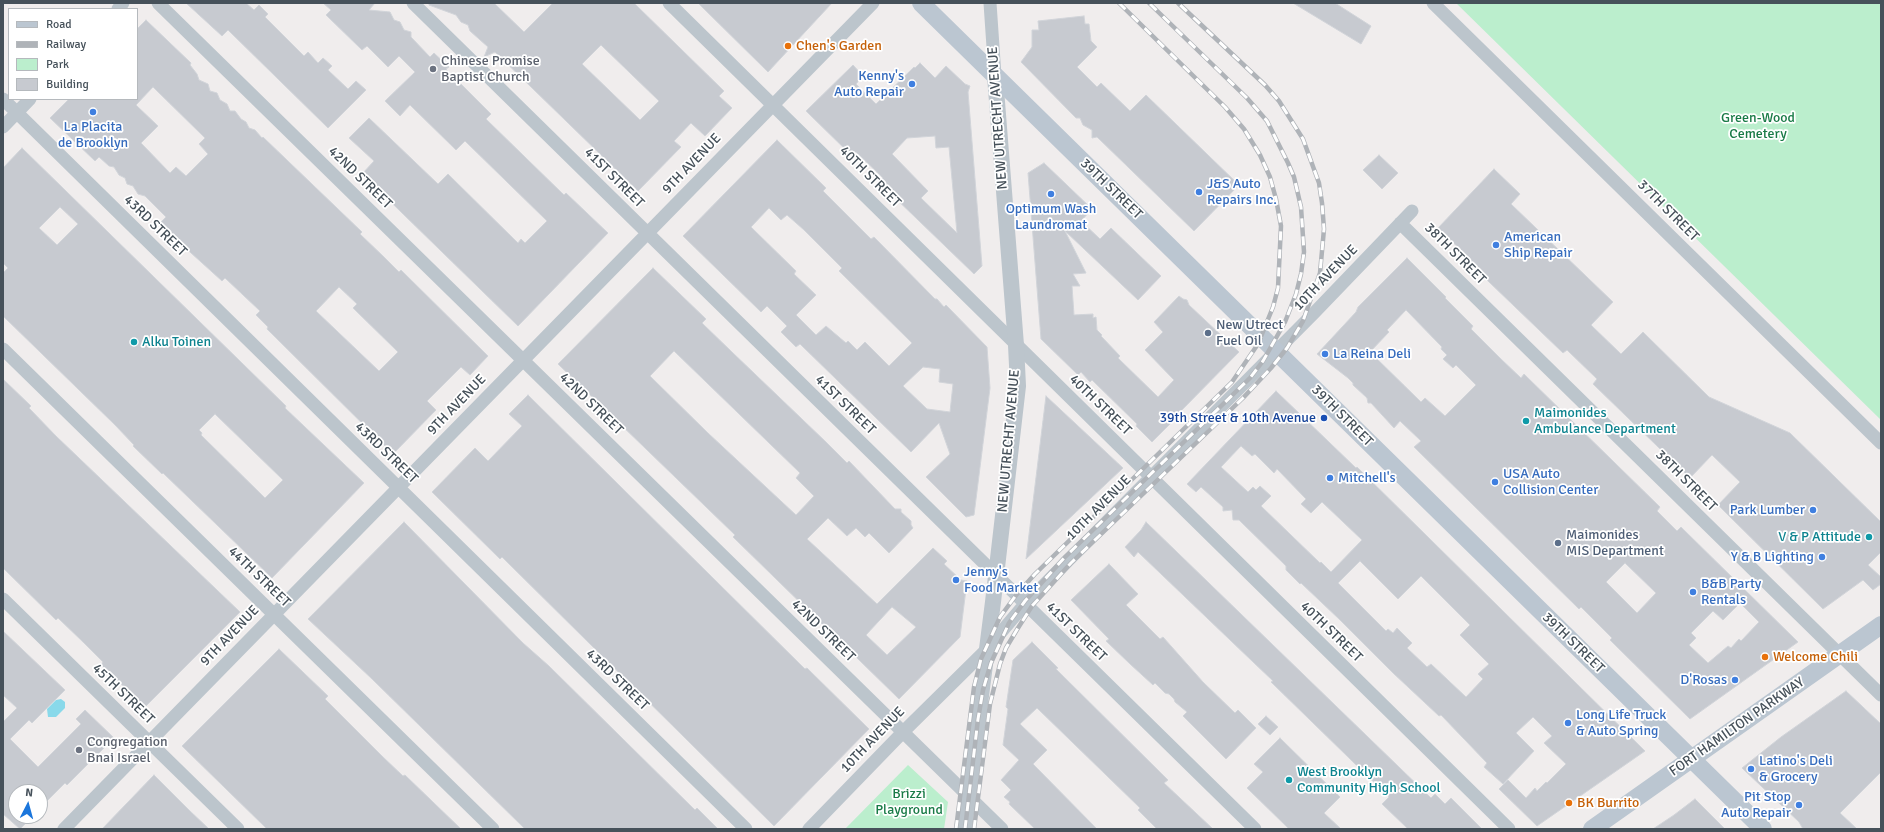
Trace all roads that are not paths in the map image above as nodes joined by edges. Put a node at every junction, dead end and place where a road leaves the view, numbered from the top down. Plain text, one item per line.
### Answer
1 (158, 3) edge
2 (413, 3) edge
3 (669, 3) edge
4 (873, 3) edge
5 (921, 3) edge
6 (990, 3) edge
7 (1433, 3) edge
8 (995, 76) junction
9 (3, 99) edge
10 (29, 100) edge
11 (773, 104) junction
12 (17, 113) junction
13 (3, 127) edge
14 (1412, 211) dead end
15 (1400, 223) junction
16 (647, 233) junction
17 (1016, 344) junction
18 (3, 349) edge
19 (1277, 351) junction
20 (523, 360) junction
21 (1881, 443) edge
22 (1151, 478) junction
23 (399, 488) junction
24 (995, 576) junction
25 (3, 598) edge
26 (1025, 604) junction
27 (274, 614) junction
28 (1881, 625) edge
29 (985, 650) junction
30 (1840, 654) junction
31 (1881, 694) edge
32 (903, 732) junction
33 (149, 742) junction
34 (1692, 759) junction
35 (968, 796) junction
36 (64, 829) edge
37 (238, 829) edge
38 (493, 829) edge
39 (746, 829) edge
40 (809, 829) edge
41 (964, 829) edge
42 (1002, 829) edge
43 (1255, 829) edge
44 (1509, 829) edge
45 (1592, 829) edge
46 (1763, 829) edge

1 - 20 street, 42ND STREET
2 - 16 street, 41ST STREET
3 - 11 street, 40TH STREET
4 - 11 street, 9TH AVENUE
5 - 8 main road, 39TH STREET
6 - 8 street, NEW UTRECHT AVENUE
7 - 21 street, 37TH STREET
8 - 17 street, NEW UTRECHT AVENUE
8 - 19 main road, 39TH STREET
9 - 12 street, 43RD STREET
10 - 12 street
11 - 16 street, 9TH AVENUE
11 - 17 street, 40TH STREET
12 - 13 street
12 - 23 street, 43RD STREET
14 - 15 street, 10TH AVENUE
15 - 19 street, 10TH AVENUE
15 - 30 street, 38TH STREET
16 - 20 street, 9TH AVENUE
16 - 24 street, 41ST STREET
17 - 22 street, 40TH STREET
17 - 24 street, NEW UTRECHT AVENUE
18 - 27 street, 44TH STREET
19 - 22 street, 10TH AVENUE
19 - 34 main road, 39TH STREET
20 - 23 street, 9TH AVENUE
20 - 32 street, 42ND STREET
22 - 26 street, 10TH AVENUE
22 - 44 street, 40TH STREET
23 - 27 street, 9TH AVENUE
23 - 39 street, 43RD STREET
24 - 26 street, 41ST STREET
24 - 29 street, NEW UTRECHT AVENUE
25 - 33 street, 45TH STREET
26 - 29 street, 10TH AVENUE
26 - 43 street, 41ST STREET
27 - 33 street, 9TH AVENUE
27 - 38 street, 44TH STREET
28 - 30 main road, FORT HAMILTON PARKWAY
29 - 32 street, 10TH AVENUE
29 - 35 street, NEW UTRECHT AVENUE
30 - 31 street, 38TH STREET
30 - 34 main road, FORT HAMILTON PARKWAY
32 - 35 street, 42ND STREET
32 - 40 street, 10TH AVENUE
33 - 36 street, 9TH AVENUE
33 - 37 street, 45TH STREET
34 - 45 main road, FORT HAMILTON PARKWAY
34 - 46 main road, 39TH STREET
35 - 41 street, NEW UTRECHT AVENUE
35 - 42 street, 42ND STREET

